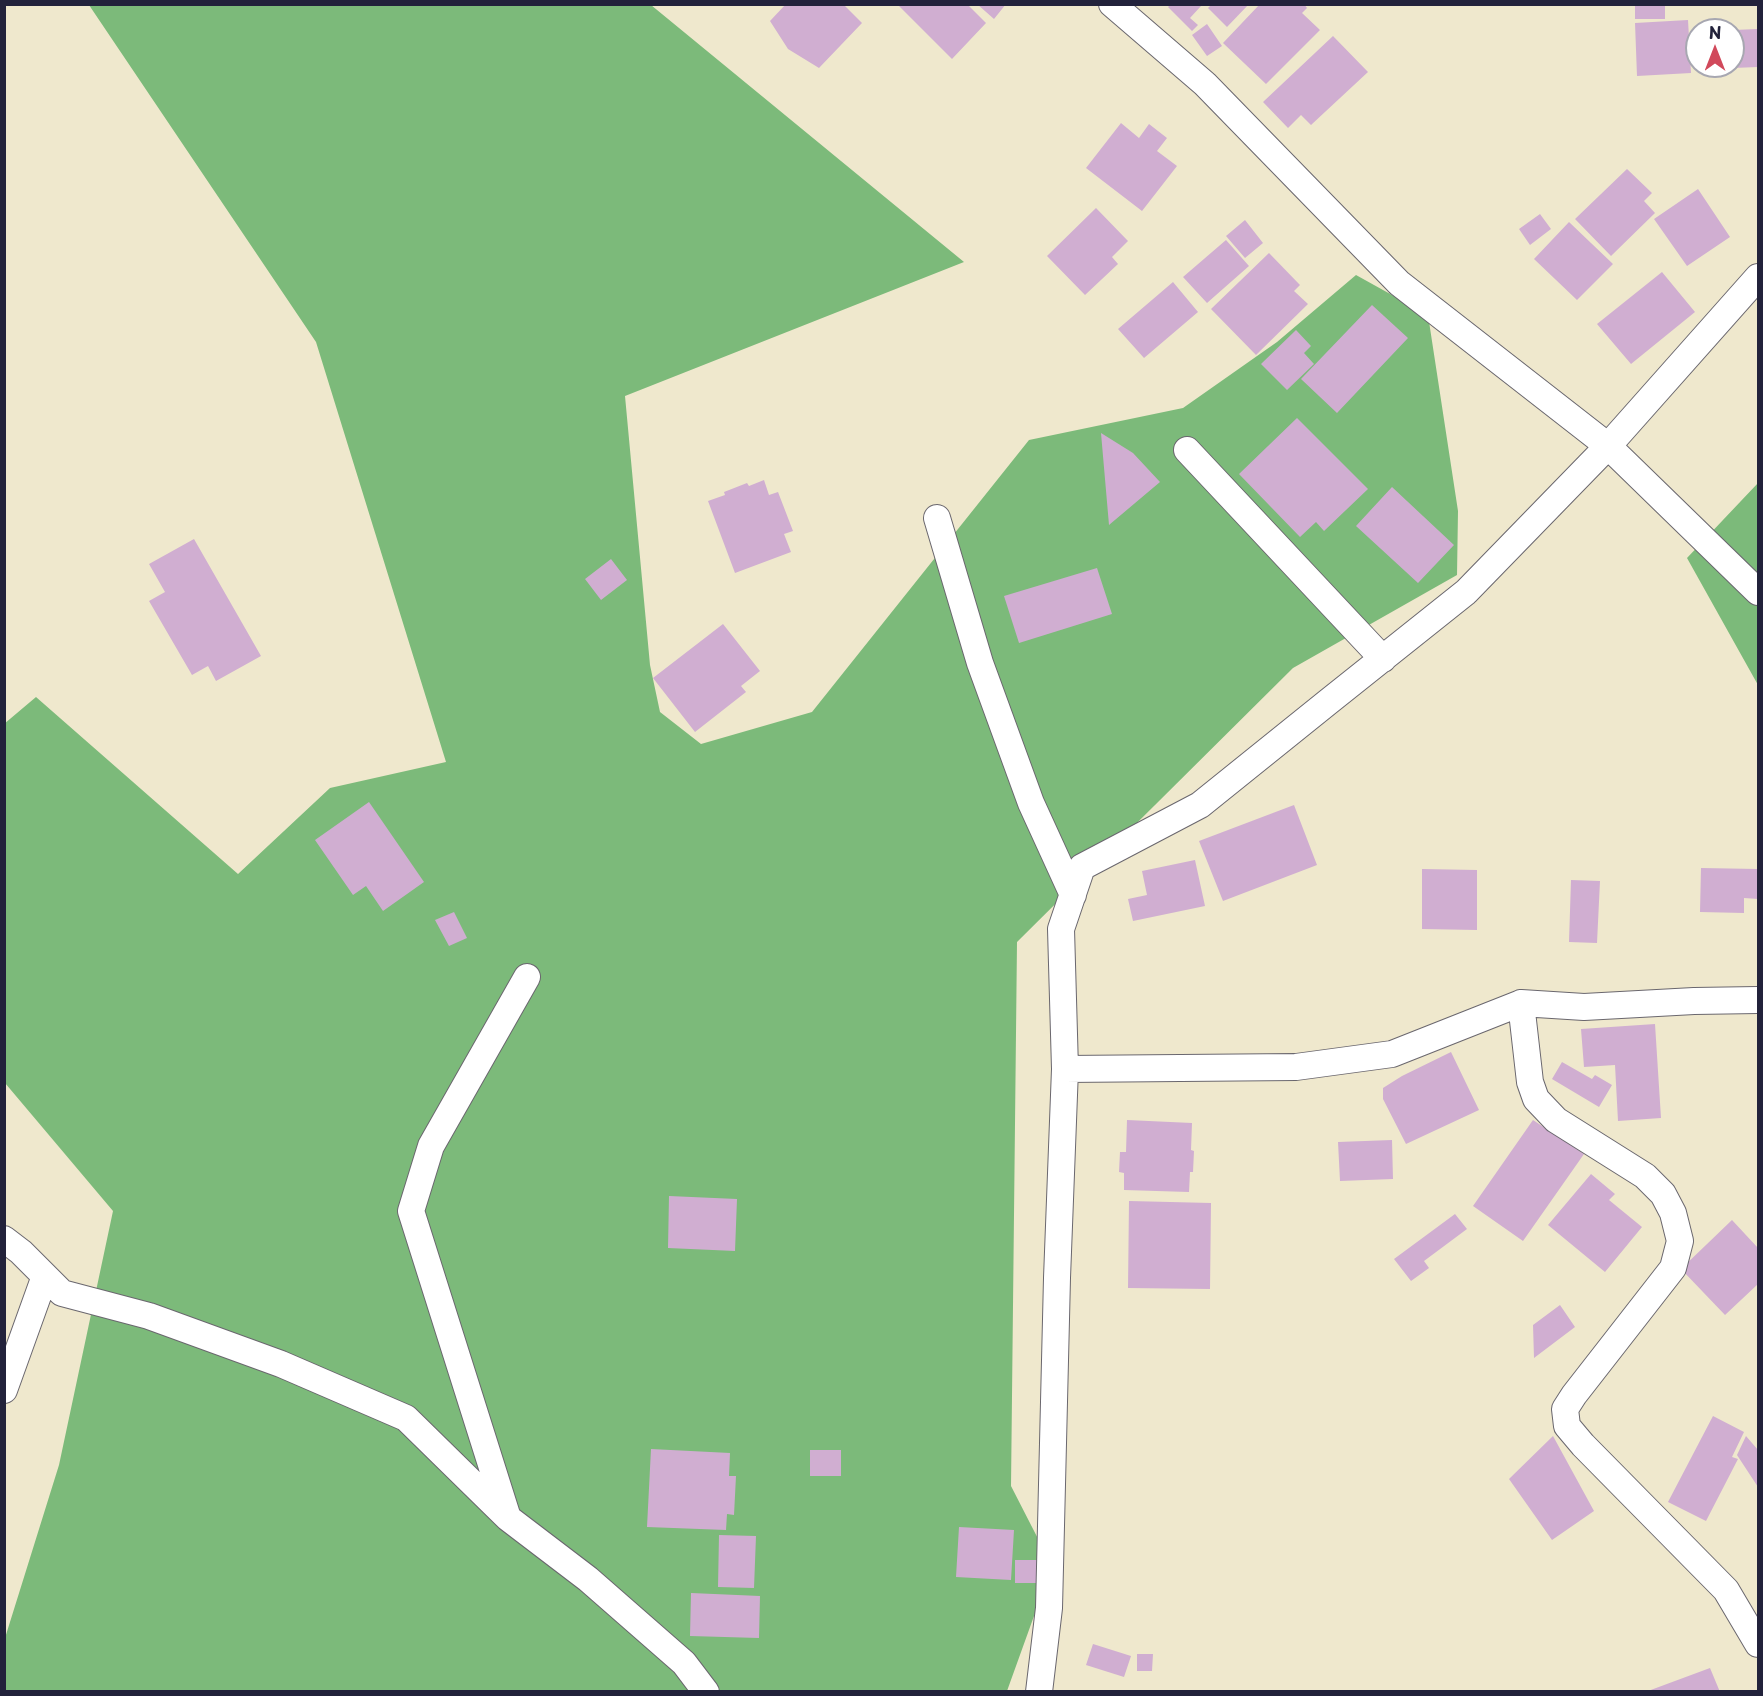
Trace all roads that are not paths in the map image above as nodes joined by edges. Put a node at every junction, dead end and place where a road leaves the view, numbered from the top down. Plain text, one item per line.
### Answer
1 (1112, 4) edge
2 (1758, 277) edge
3 (1608, 446) junction
4 (1187, 450) dead end
5 (937, 518) dead end
6 (1758, 592) edge
7 (1383, 659) junction
8 (1073, 895) junction
9 (527, 977) dead end
10 (1758, 1000) edge
11 (1521, 1003) junction
12 (1065, 1069) junction
13 (4, 1239) edge
14 (45, 1276) junction
15 (4, 1390) edge
16 (508, 1518) junction
17 (1758, 1644) edge
18 (706, 1692) edge
19 (1039, 1692) edge

1 - 3 street
2 - 3 street
3 - 6 street
3 - 7 street
4 - 7 street
5 - 8 street
7 - 8 street
8 - 12 street
9 - 16 street
10 - 11 street
11 - 12 street
11 - 17 street
12 - 19 street
13 - 14 street
14 - 15 street
14 - 16 street
16 - 18 street

